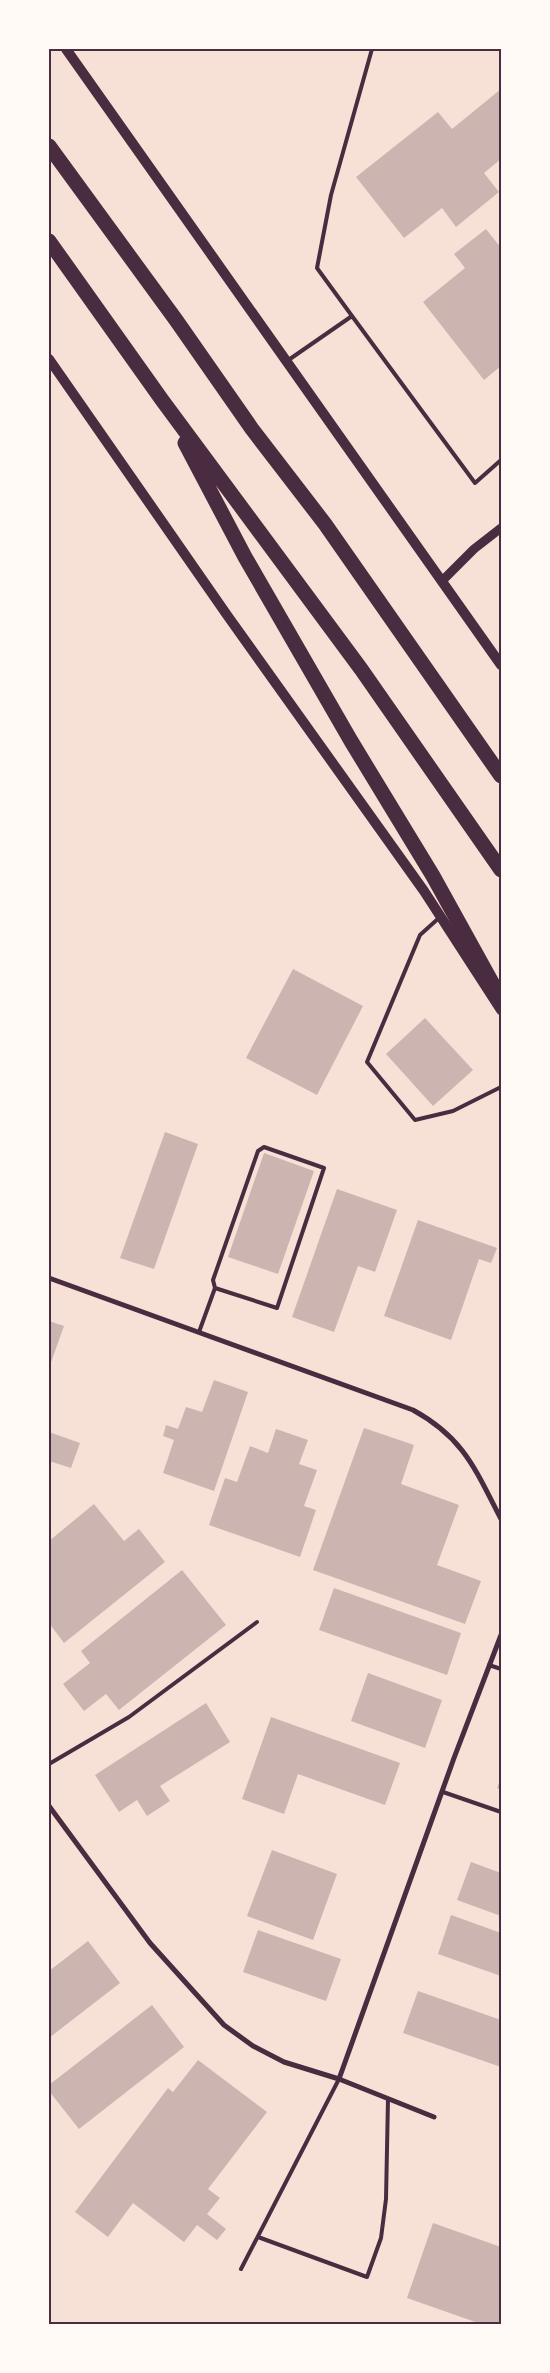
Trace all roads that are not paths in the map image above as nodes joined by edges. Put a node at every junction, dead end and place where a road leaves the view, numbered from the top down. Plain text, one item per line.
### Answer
1 (66, 49) edge
2 (372, 49) edge
3 (49, 146) edge
4 (49, 241) edge
5 (352, 316) junction
6 (49, 359) edge
7 (287, 362) junction
8 (162, 400) junction
9 (501, 460) edge
10 (501, 528) edge
11 (442, 581) junction
12 (501, 666) edge
13 (501, 776) edge
14 (501, 870) edge
15 (440, 916) junction
16 (501, 999) edge
17 (501, 1010) edge
18 (501, 1087) edge
19 (49, 1278) edge
20 (215, 1288) junction
21 (199, 1332) junction
22 (501, 1519) edge
23 (257, 1622) dead end
24 (501, 1635) edge
25 (489, 1664) junction
26 (501, 1669) edge
27 (49, 1764) edge
28 (443, 1792) junction
29 (49, 1806) edge
30 (501, 1812) edge
31 (339, 2079) junction
32 (388, 2099) junction
33 (434, 2117) dead end
34 (258, 2237) junction
35 (241, 2269) dead end

1 - 7 main road
2 - 5 lane
3 - 13 highway
4 - 8 highway
5 - 7 lane
5 - 9 lane
6 - 15 main road
7 - 11 main road
8 - 14 highway
8 - 16 highway
10 - 11 street
11 - 12 main road
15 - 17 main road
15 - 18 lane
19 - 21 street
20 - 20 lane
20 - 21 lane
21 - 22 street
23 - 27 lane
24 - 25 street
25 - 26 lane
25 - 28 street
28 - 30 lane
28 - 31 street
29 - 31 street
31 - 32 street
31 - 34 lane
32 - 33 street
32 - 34 lane
34 - 35 lane

